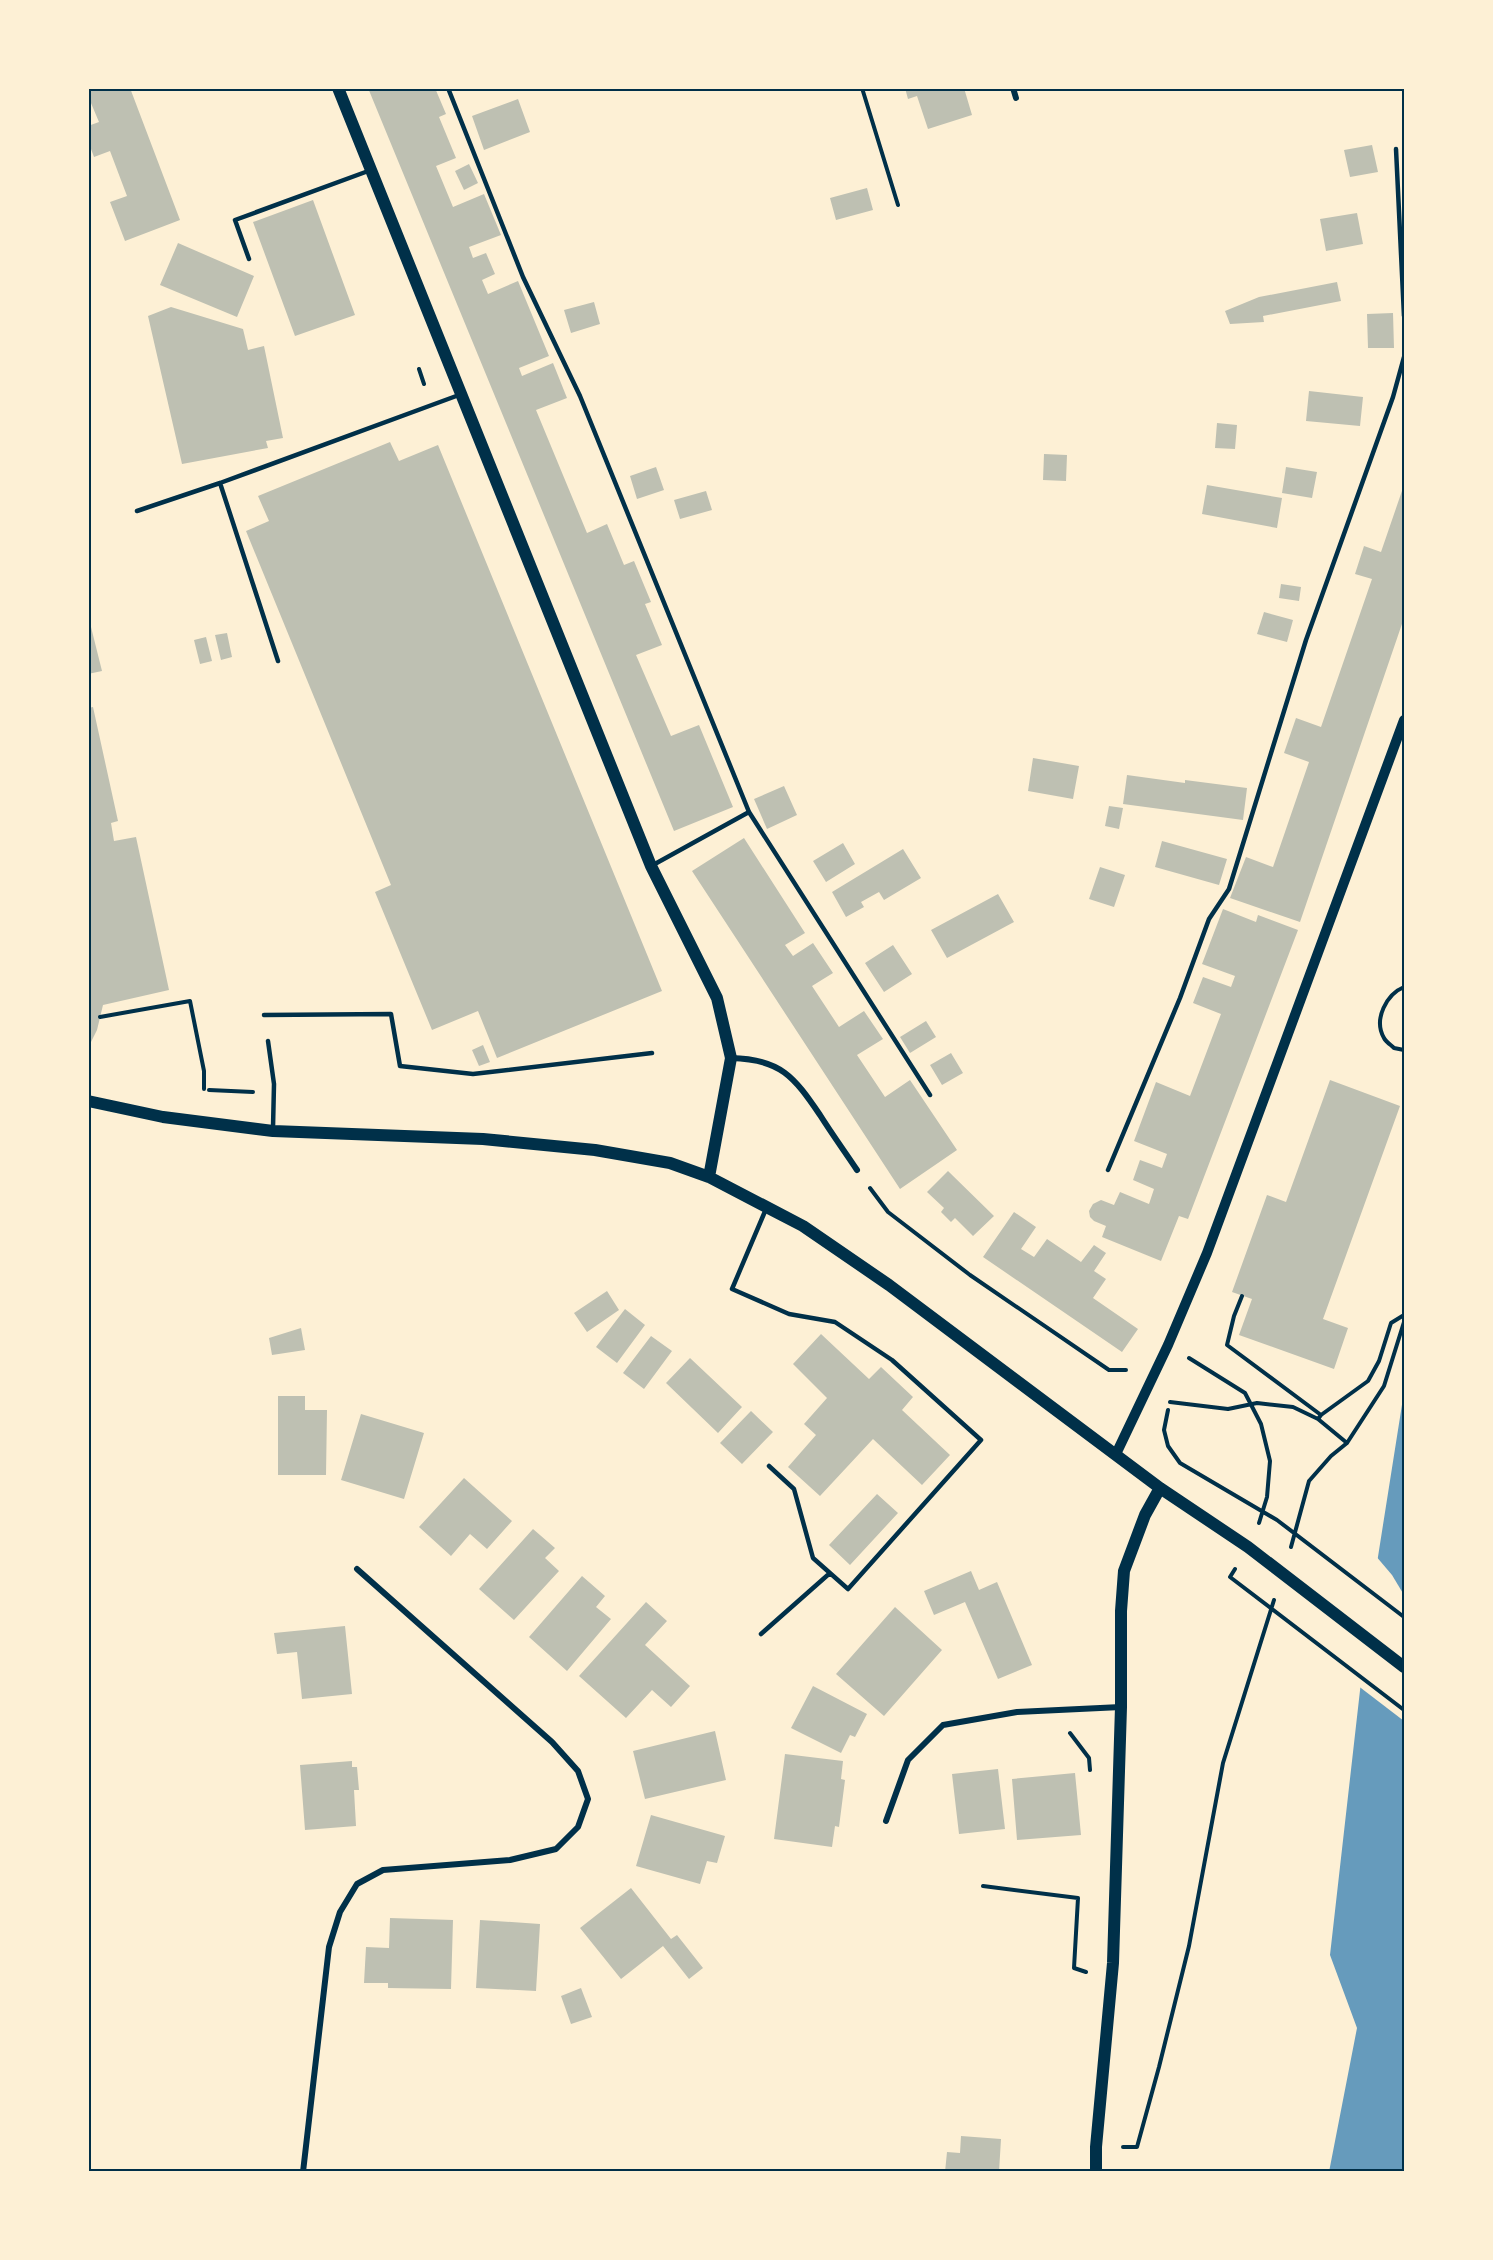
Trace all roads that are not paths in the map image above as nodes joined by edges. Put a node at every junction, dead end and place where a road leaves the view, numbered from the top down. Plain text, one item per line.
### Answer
1 (338, 88) edge
2 (448, 88) edge
3 (1013, 88) edge
4 (1016, 98) dead end
5 (1396, 149) dead end
6 (371, 170) junction
7 (249, 259) dead end
8 (1404, 316) edge
9 (1404, 357) edge
10 (461, 394) junction
11 (220, 483) junction
12 (137, 511) dead end
13 (278, 661) dead end
14 (1404, 720) edge
15 (749, 813) junction
16 (651, 866) junction
17 (264, 1015) dead end
18 (268, 1041) dead end
19 (652, 1053) dead end
20 (731, 1058) junction
21 (930, 1095) dead end
22 (88, 1101) edge
23 (273, 1131) junction
24 (857, 1170) road end
25 (1108, 1170) dead end
26 (709, 1177) junction
27 (767, 1207) junction
28 (1116, 1454) junction
29 (769, 1466) dead end
30 (1160, 1488) junction
31 (357, 1569) dead end
32 (830, 1573) junction
33 (761, 1634) dead end
34 (1404, 1667) edge
35 (1121, 1707) junction
36 (886, 1821) dead end
37 (303, 2172) edge
38 (1095, 2172) edge

1 - 6 main road
2 - 15 lane
3 - 4 street
5 - 8 lane
6 - 7 lane
6 - 10 main road
9 - 25 lane
10 - 11 lane
10 - 16 main road
11 - 12 lane
11 - 13 lane
14 - 28 street
15 - 16 lane
15 - 21 lane
16 - 20 main road
17 - 19 lane
18 - 23 lane
20 - 24 street
20 - 26 main road
22 - 23 main road
23 - 26 main road
26 - 27 main road
27 - 28 main road
27 - 32 lane
28 - 30 main road
29 - 32 lane
30 - 34 main road
30 - 35 main road
31 - 37 street
32 - 33 lane
35 - 36 street
35 - 38 main road

